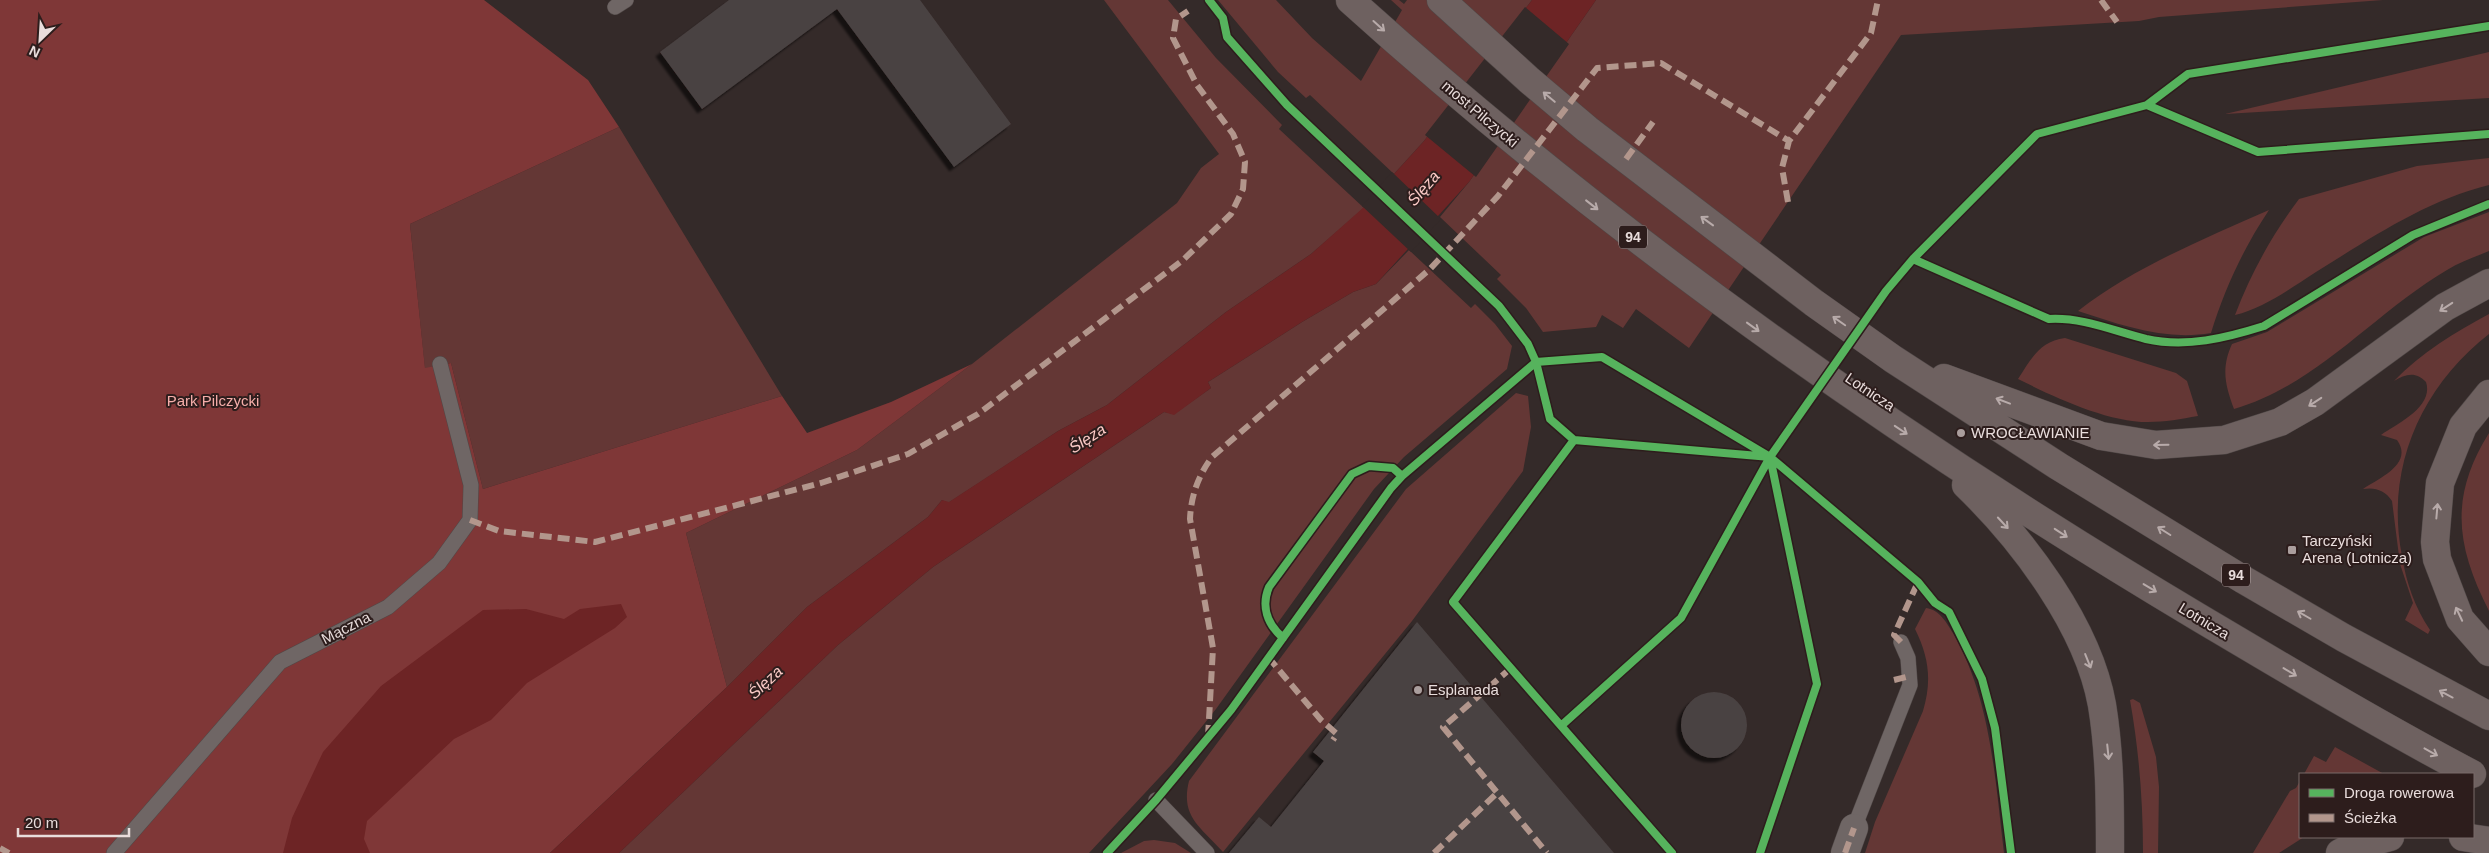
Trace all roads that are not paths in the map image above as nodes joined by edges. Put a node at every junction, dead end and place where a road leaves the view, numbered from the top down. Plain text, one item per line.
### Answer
1 (1350, 0) edge
2 (1443, 1) edge
3 (1554, 175) joint
4 (2489, 283) edge
5 (1893, 358) junction
6 (440, 364) dead end
7 (2489, 394) edge
8 (1958, 472) junction
9 (1901, 642) dead end
10 (2489, 652) edge
11 (2489, 716) edge
12 (2470, 773) edge
13 (2474, 775) edge
14 (2489, 783) edge
15 (1156, 800) dead end
16 (1854, 828) joint
17 (2386, 838) edge
18 (2470, 838) edge
19 (2489, 841) edge
20 (114, 853) edge
21 (1207, 853) edge
22 (1845, 853) edge
23 (2110, 853) edge
24 (2340, 853) edge

1 -> 3 main road, most Pilczycki / 94
5 -> 2 main road, 94
3 -> 8 main road, Lotnicza / 94
4 -> 5 main road
11 -> 5 main road, 94
6 - 20 lane, Mączna
10 -> 7 main road
8 -> 12 main road, Lotnicza / 94
8 -> 23 main road
9 - 16 lane
13 - 14 main road, Lotnicza / 94
15 - 21 lane
16 - 22 street
17 - 24 main road
18 - 19 main road

